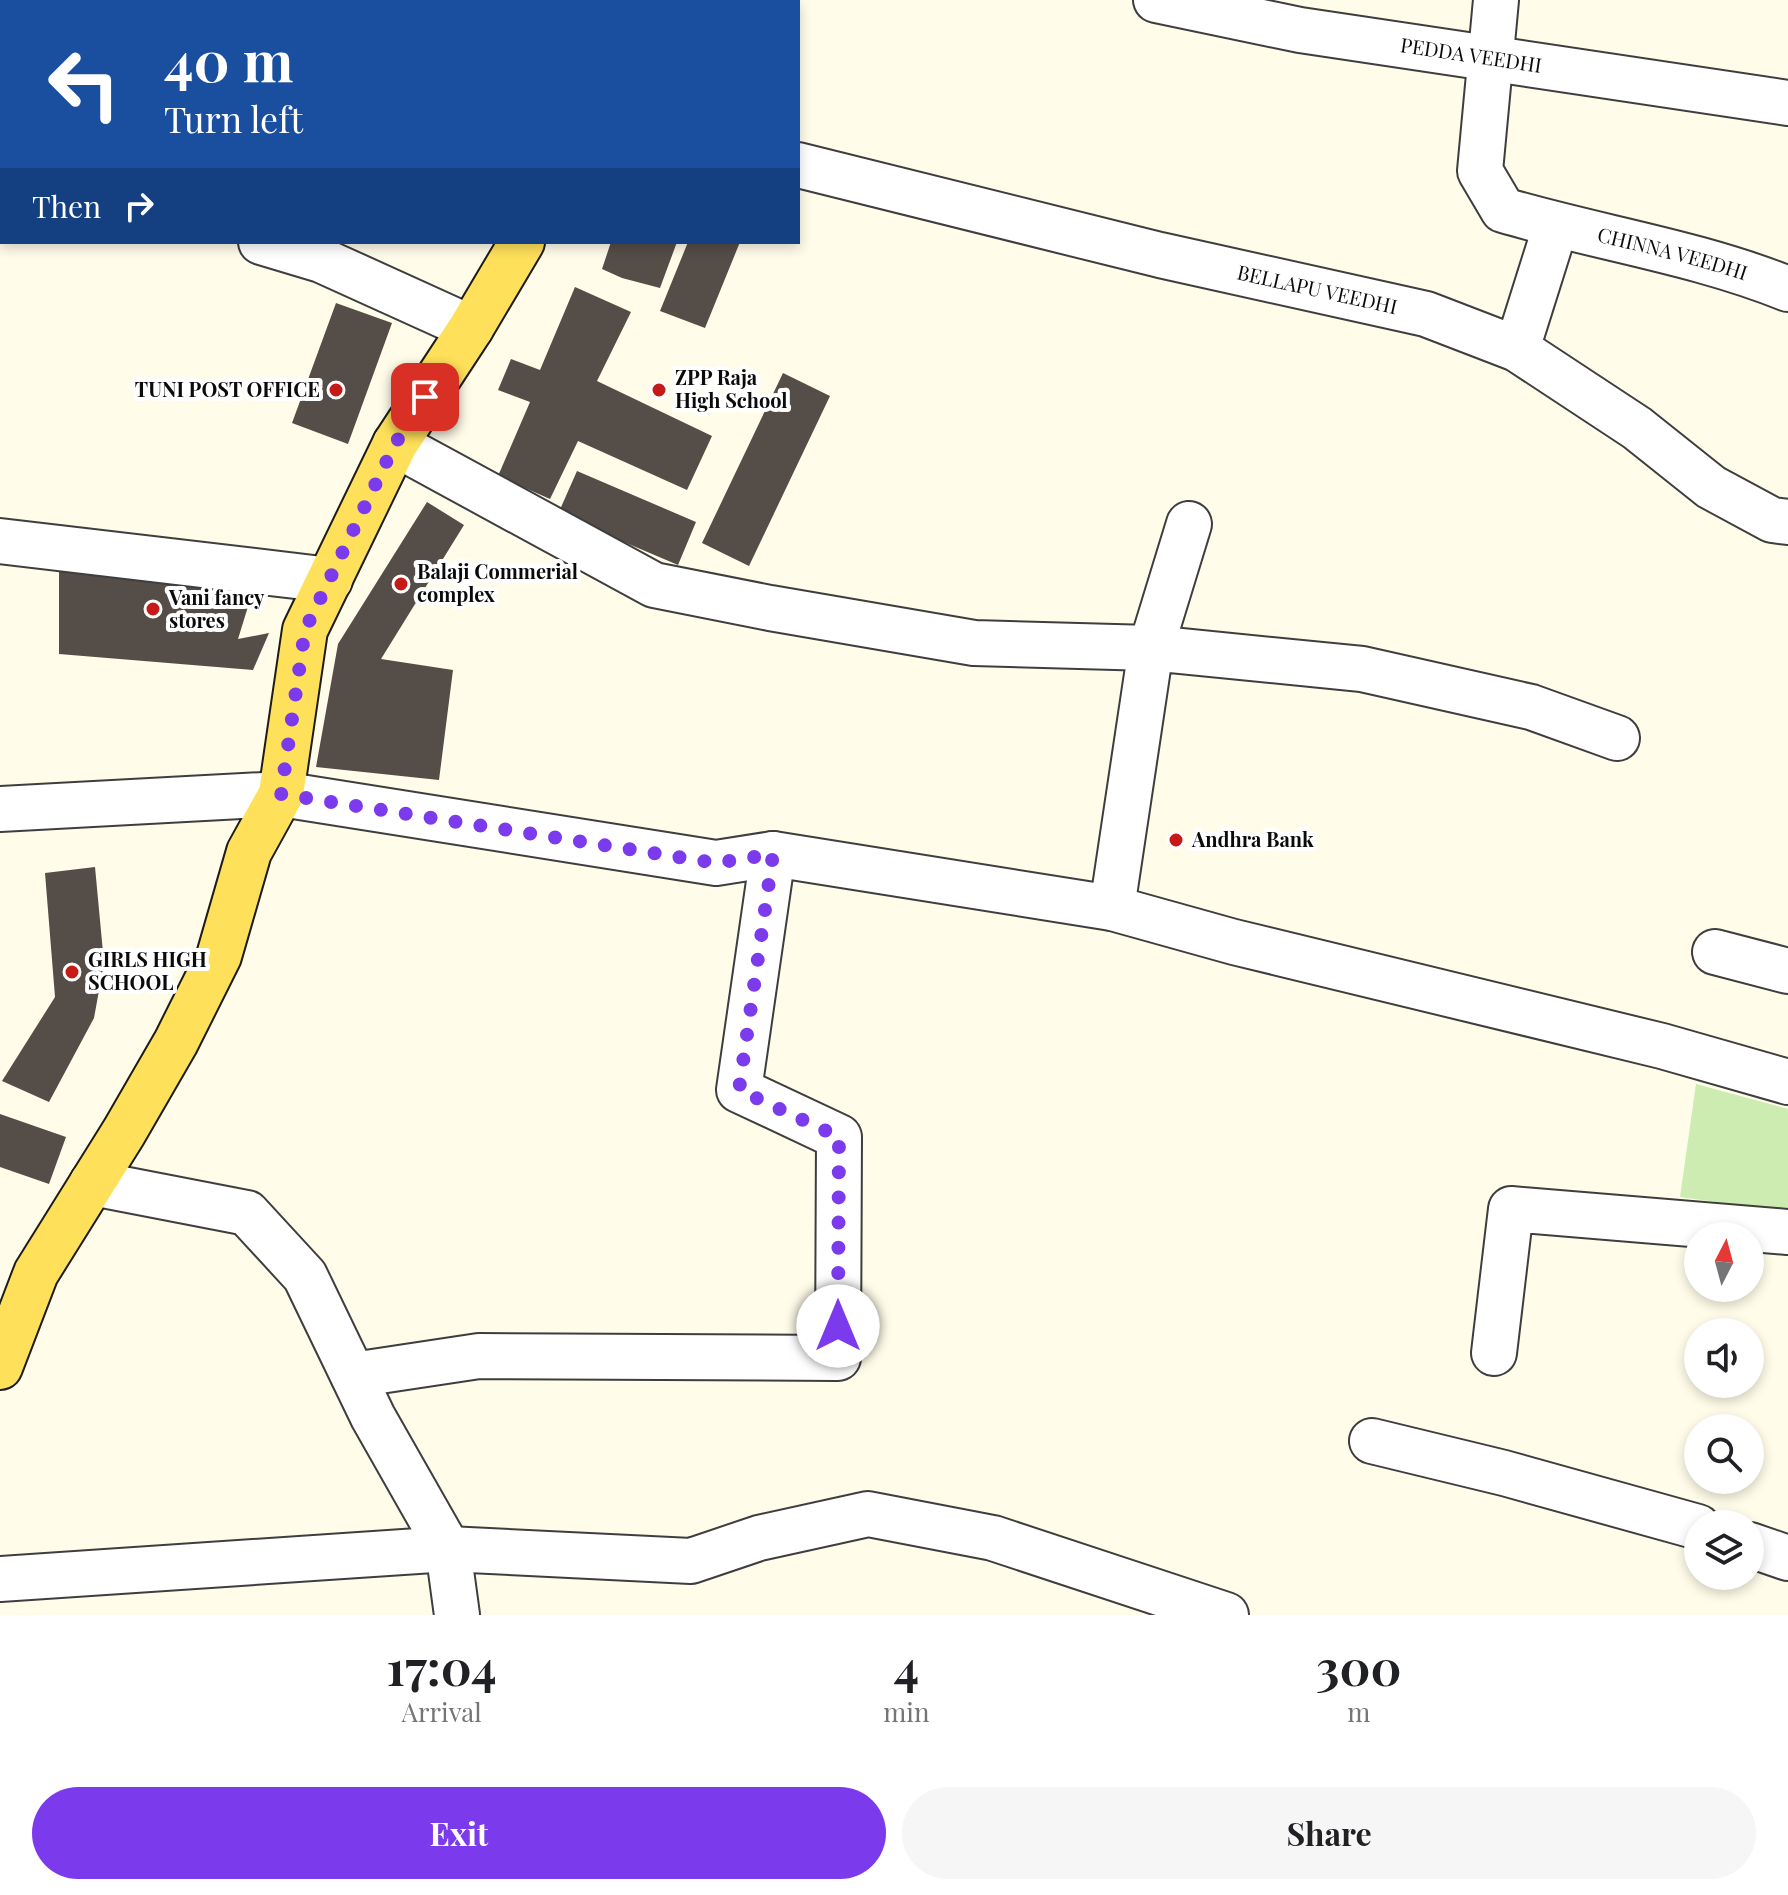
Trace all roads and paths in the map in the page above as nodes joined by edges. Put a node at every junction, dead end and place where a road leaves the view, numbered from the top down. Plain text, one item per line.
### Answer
1 (1156, 0) edge
2 (1496, 0) edge
3 (1491, 58) junction
4 (1788, 103) edge
5 (800, 165) edge
6 (1556, 225) junction
7 (268, 244) edge
8 (521, 244) edge
9 (1788, 289) edge
10 (471, 328) junction
11 (1517, 349) junction
12 (395, 444) junction
13 (1787, 523) edge
14 (1189, 524) dead end
15 (0, 541) edge
16 (330, 580) junction
17 (1151, 648) junction
18 (1617, 738) dead end
19 (281, 794) junction
20 (0, 809) edge
21 (773, 854) junction
22 (1112, 908) junction
23 (1715, 952) dead end
24 (1788, 971) edge
25 (1788, 1082) edge
26 (92, 1183) junction
27 (1788, 1232) edge
28 (1494, 1353) dead end
29 (0, 1367) edge
30 (353, 1375) junction
31 (1372, 1441) dead end
32 (1684, 1523) edge
33 (448, 1549) junction
34 (1764, 1550) edge
35 (1788, 1558) edge
36 (0, 1579) edge
37 (457, 1615) edge
38 (1226, 1615) edge

1 - 3 street, PEDDA VEEDHI
2 - 3 street, CHINNA VEEDHI
3 - 4 street, PEDDA VEEDHI
3 - 6 street, CHINNA VEEDHI
5 - 11 street, BELLAPU VEEDHI
6 - 9 street, CHINNA VEEDHI
6 - 11 street
7 - 10 street
8 - 10 main road
10 - 12 main road
11 - 13 street, BELLAPU VEEDHI
12 - 16 main road
12 - 17 street
14 - 17 street
15 - 16 street
16 - 19 main road
17 - 18 street
17 - 22 street
19 - 20 street
19 - 21 street
19 - 26 main road
21 - 22 street
21 - 30 street
22 - 25 street
23 - 24 street
26 - 29 main road
26 - 30 street
27 - 28 street
30 - 33 street
31 - 32 street
33 - 36 street
33 - 37 street
33 - 38 street
34 - 35 street

